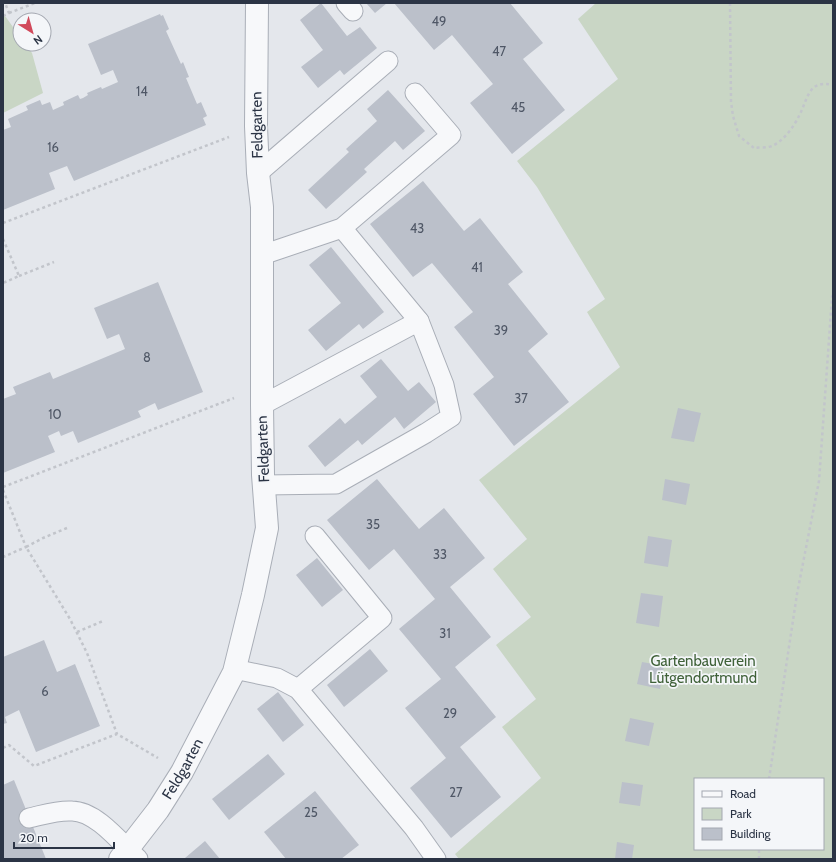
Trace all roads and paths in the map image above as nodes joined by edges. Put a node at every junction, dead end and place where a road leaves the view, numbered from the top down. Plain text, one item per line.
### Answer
1 (5, 3) edge
2 (35, 3) edge
3 (257, 3) edge
4 (730, 3) edge
5 (9, 13) junction
6 (3, 16) edge
7 (388, 61) dead end
8 (833, 85) edge
9 (416, 93) dead end
10 (256, 126) junction
11 (258, 173) junction
12 (3, 223) edge
13 (342, 228) junction
14 (3, 239) edge
15 (262, 255) junction
16 (54, 262) dead end
17 (19, 276) junction
18 (3, 283) edge
19 (833, 295) edge
20 (419, 321) junction
21 (262, 396) junction
22 (264, 484) junction
23 (3, 489) edge
24 (67, 528) dead end
25 (315, 536) dead end
26 (26, 547) junction
27 (3, 557) edge
28 (103, 621) dead end
29 (77, 632) junction
30 (234, 669) junction
31 (298, 690) junction
32 (117, 734) junction
33 (3, 748) edge
34 (182, 772) junction
35 (769, 778) edge
36 (29, 818) dead end
37 (129, 856) edge
38 (436, 859) edge

1 - 5 path
2 - 5 path
3 - 10 street, Feldgarten
4 - 8 path
5 - 6 path
7 - 11 lane
9 - 13 lane
10 - 11 street, Feldgarten
10 - 12 path
11 - 15 street, Feldgarten
13 - 15 lane
13 - 20 lane
14 - 17 path
15 - 21 street, Feldgarten
16 - 17 path
17 - 18 path
19 - 35 path
20 - 21 lane
20 - 22 lane
21 - 22 street, Feldgarten
21 - 23 path
22 - 30 street, Feldgarten
23 - 26 path
24 - 26 path
25 - 31 lane
26 - 27 path
26 - 29 path
28 - 29 path
29 - 32 path
30 - 31 lane
30 - 34 street, Feldgarten
31 - 38 lane
32 - 33 path
32 - 34 path
34 - 37 street, Feldgarten
36 - 37 lane

